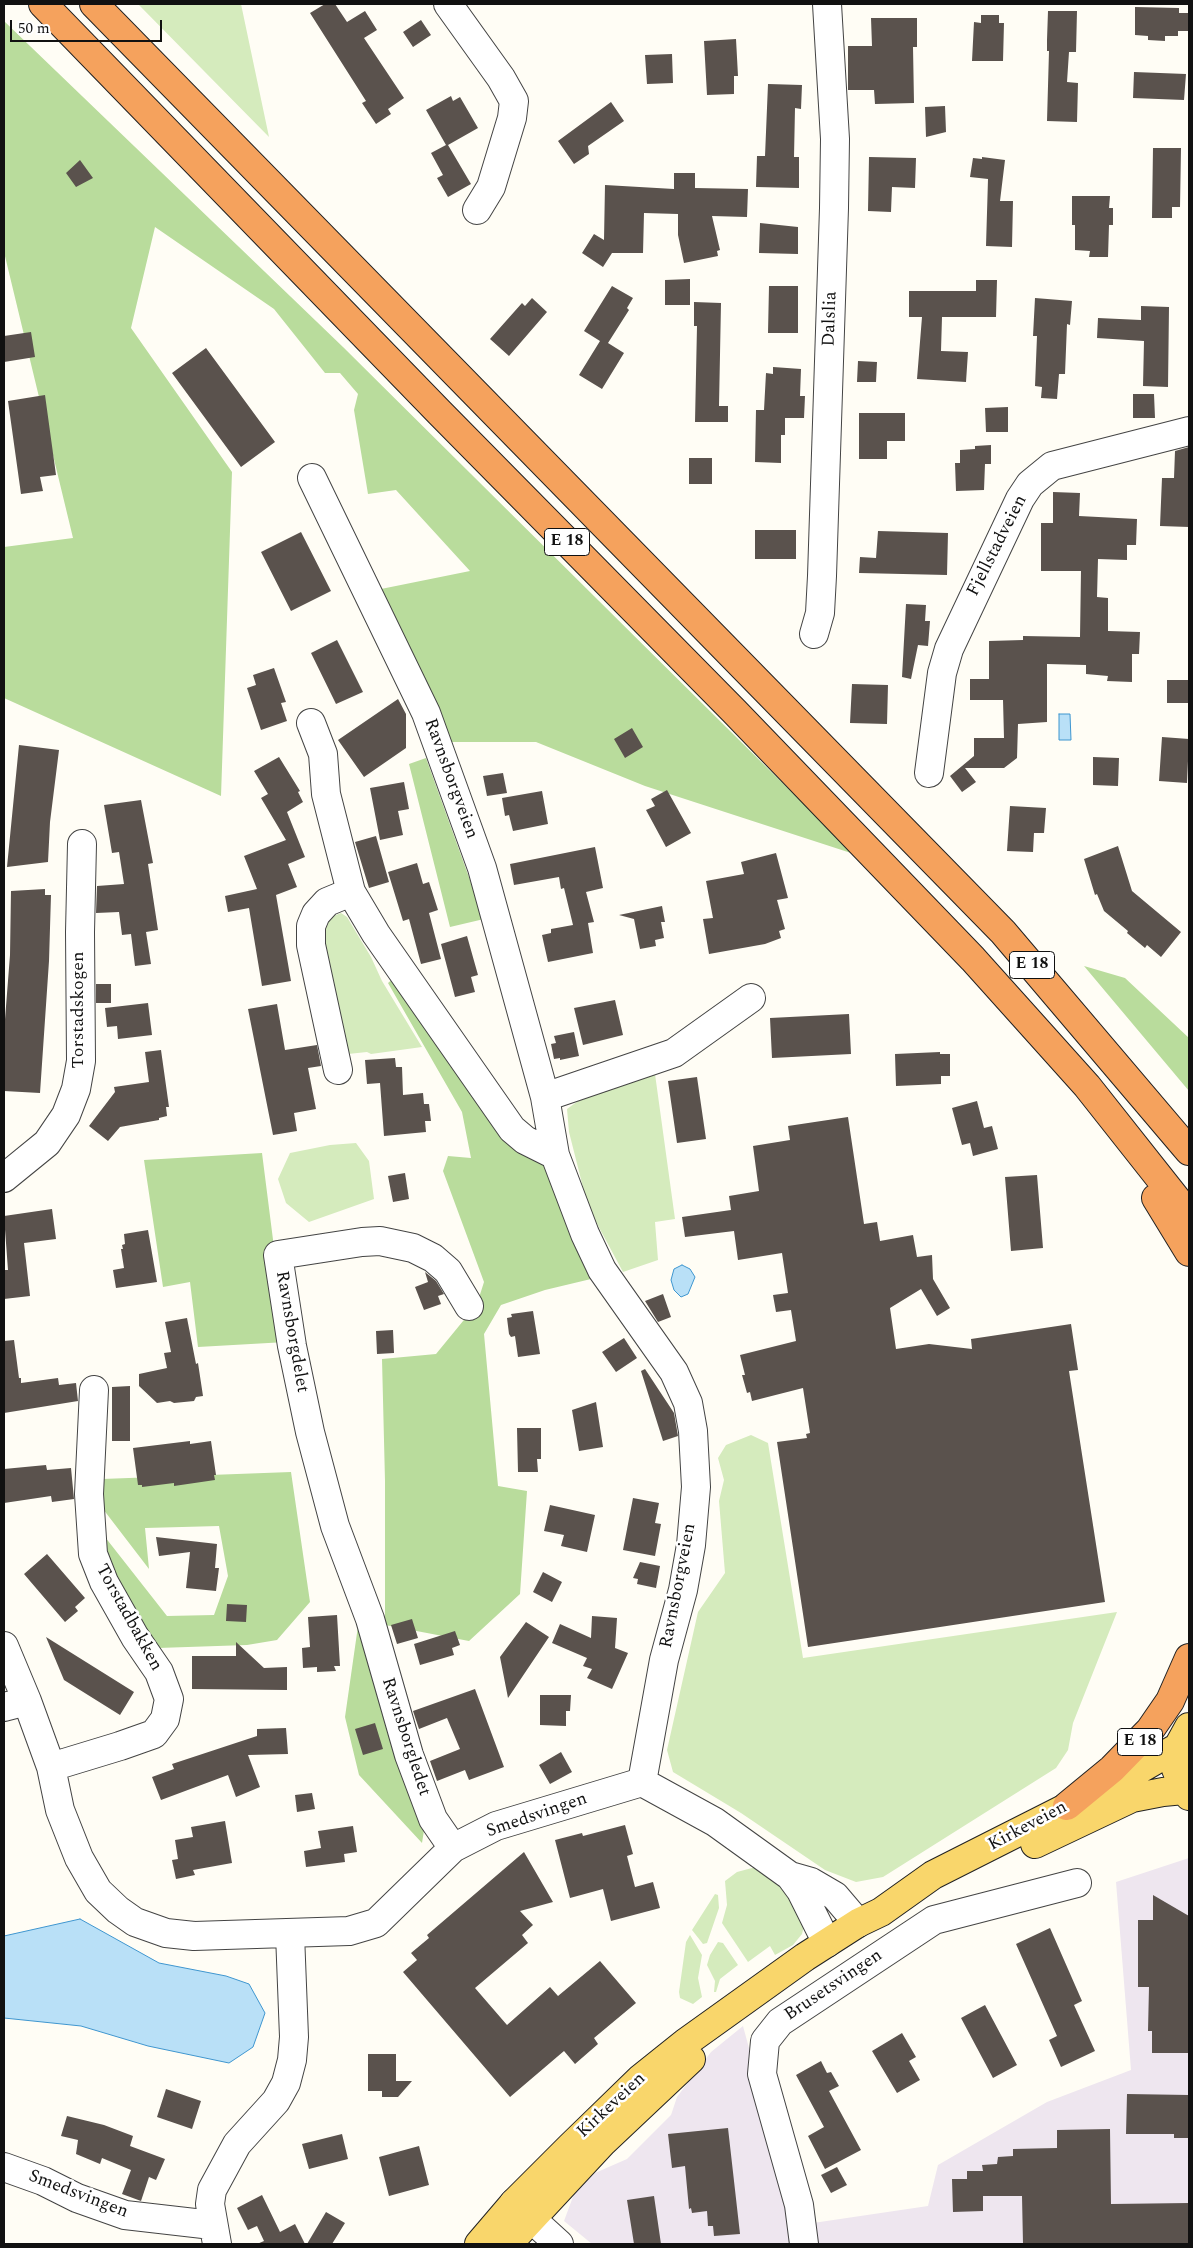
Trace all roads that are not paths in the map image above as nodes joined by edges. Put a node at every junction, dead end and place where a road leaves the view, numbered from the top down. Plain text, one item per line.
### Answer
1 (43, 4) edge
2 (94, 4) edge
3 (448, 4) edge
4 (827, 4) edge
5 (477, 210) dead end
6 (1189, 431) edge
7 (312, 478) dead end
8 (814, 634) dead end
9 (311, 723) dead end
10 (928, 773) dead end
11 (82, 844) dead end
12 (350, 892) junction
13 (751, 998) dead end
14 (338, 1070) dead end
15 (1087, 1086) junction
16 (545, 1097) junction
17 (1180, 1132) edge
18 (1189, 1151) edge
19 (555, 1154) junction
20 (4, 1178) edge
21 (1189, 1215) edge
22 (1189, 1252) edge
23 (469, 1306) dead end
24 (94, 1390) dead end
25 (370, 1619) joint
26 (4, 1646) edge
27 (1189, 1658) edge
28 (16, 1704) edge
29 (1184, 1737) edge
30 (50, 1767) junction
31 (642, 1782) junction
32 (1187, 1793) edge
33 (1067, 1806) junction
34 (453, 1848) junction
35 (790, 1876) junction
36 (1076, 1883) dead end
37 (869, 1917) junction
38 (290, 1934) junction
39 (827, 1942) junction
40 (4, 2167) edge
41 (523, 2211) junction
42 (215, 2235) edge
43 (479, 2244) edge
44 (508, 2244) edge
45 (559, 2244) edge
46 (804, 2244) edge

1 - 15 highway, E 18
2 - 17 highway, E 18
3 - 5 street
4 - 8 street, Dalslia
6 - 10 street, Fjellstadveien
7 - 16 street, Ravnsborgveien
9 - 12 street
11 - 20 street, Torstadskogen
12 - 14 street
12 - 19 street
13 - 16 street
15 - 21 highway, E 18
15 - 22 highway, E 18
16 - 19 street, Ravnsborgveien
17 - 18 highway, E 18
19 - 31 street, Ravnsborgveien
23 - 25 street, Ravnsborgdelet
24 - 30 street, Torstadbakken
25 - 34 street, Ravnsborgledet
26 - 28 street
27 - 33 highway, E 18
28 - 30 street
29 - 32 main road
29 - 33 main road, Kirkeveien
30 - 38 street
31 - 34 street, Smedsvingen
31 - 35 street
32 - 37 main road, Kirkeveien
33 - 37 main road, Kirkeveien
34 - 38 street, Smedsvingen
35 - 37 street
35 - 39 street
36 - 46 street, Brusetsvingen
37 - 39 main road, Kirkeveien
38 - 42 street, Smedsvingen
39 - 41 main road, Kirkeveien
40 - 42 street, Smedsvingen
41 - 43 main road, Kirkeveien
41 - 44 main road, Kirkeveien
41 - 45 street

